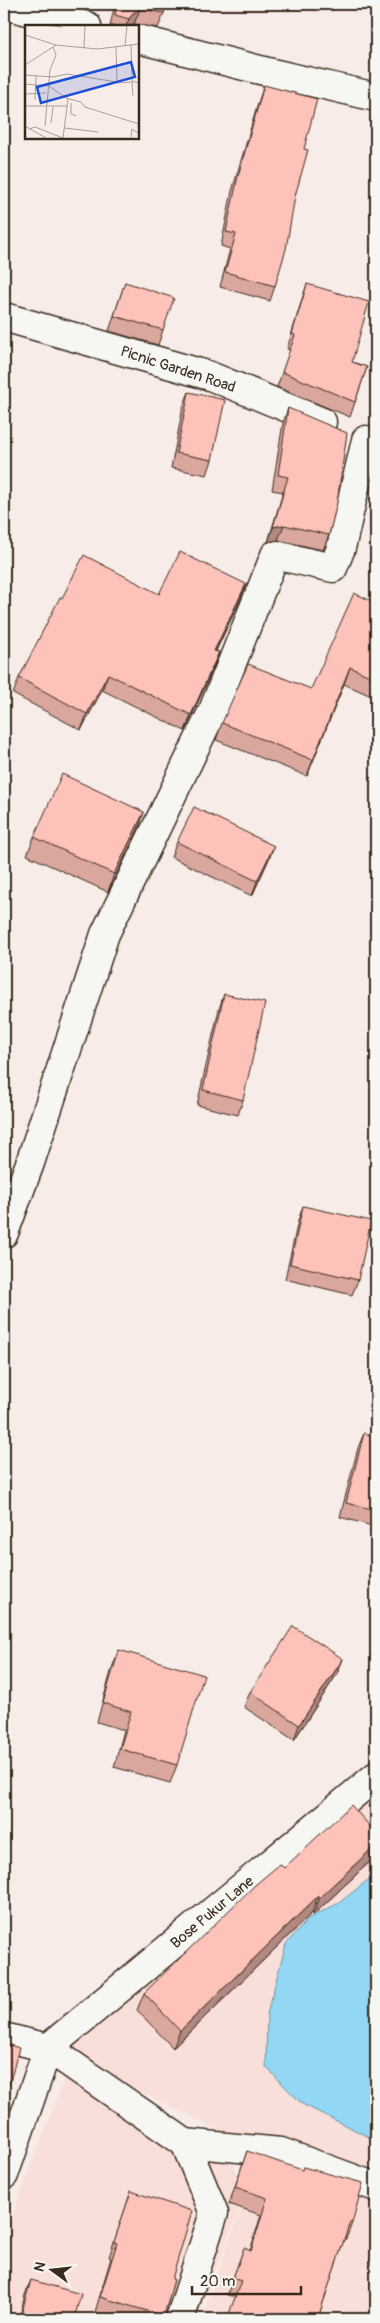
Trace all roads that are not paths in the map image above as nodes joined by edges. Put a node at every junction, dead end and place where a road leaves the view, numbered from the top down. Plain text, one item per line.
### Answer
1 (4, 5) edge
2 (83, 25) edge
3 (139, 39) edge
4 (376, 97) edge
5 (4, 317) edge
6 (371, 443) edge
7 (4, 1233) edge
8 (376, 1776) edge
9 (4, 2037) edge
10 (48, 2048) junction
11 (185, 2143) junction
12 (4, 2175) edge
13 (376, 2187) edge
14 (180, 2319) edge

1 - 2 street
3 - 4 street
5 - 6 street, Picnic Garden Road
6 - 7 street
8 - 10 street, Bose Pukur Lane
9 - 10 street
10 - 11 street
10 - 12 street
11 - 13 street
11 - 14 street

